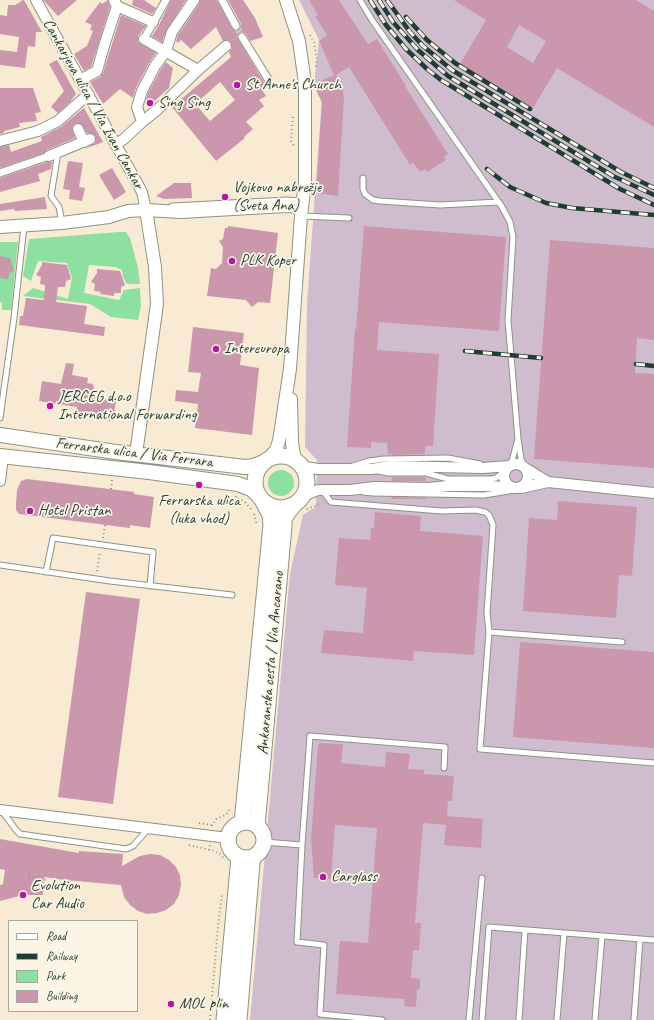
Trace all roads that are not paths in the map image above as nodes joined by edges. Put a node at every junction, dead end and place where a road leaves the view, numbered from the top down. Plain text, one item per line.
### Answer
1 (36, 0) edge
2 (166, 0) edge
3 (194, 0) edge
4 (222, 0) edge
5 (286, 0) edge
6 (360, 0) edge
7 (116, 3) edge
8 (153, 22) junction
9 (236, 26) tunnel mouth
10 (242, 37) tunnel mouth
11 (144, 40) joint
12 (226, 46) dead end
13 (166, 51) junction
14 (198, 70) junction
15 (268, 79) dead end
16 (80, 80) junction
17 (89, 96) junction
18 (142, 122) junction
19 (78, 130) dead end
20 (0, 141) edge
21 (116, 144) junction
22 (53, 154) junction
23 (0, 173) edge
24 (363, 178) dead end
25 (499, 202) junction
26 (302, 208) junction
27 (146, 210) junction
28 (349, 218) dead end
29 (62, 223) junction
30 (24, 226) junction
31 (0, 227) edge
32 (290, 369) junction
33 (0, 418) edge
34 (0, 435) edge
35 (518, 439) junction
36 (136, 454) junction
37 (2, 456) edge
38 (266, 461) junction
39 (298, 462) junction
40 (524, 467) junction
41 (494, 468) junction
42 (344, 469) junction
43 (506, 469) junction
44 (372, 470) junction
45 (0, 481) edge
46 (548, 482) junction
47 (517, 488) junction
48 (321, 490) junction
49 (654, 493) edge
50 (261, 498) junction
51 (296, 503) junction
52 (0, 565) edge
53 (46, 572) junction
54 (150, 586) junction
55 (232, 595) dead end
56 (488, 632) junction
57 (622, 642) dead end
58 (654, 763) edge
59 (444, 768) dead end
60 (1, 810) edge
61 (242, 823) junction
62 (257, 826) junction
63 (148, 828) junction
64 (228, 838) junction
65 (264, 842) junction
66 (302, 845) junction
67 (240, 858) junction
68 (482, 878) dead end
69 (525, 930) junction
70 (564, 933) junction
71 (602, 936) junction
72 (640, 939) junction
73 (654, 940) edge
74 (224, 1020) edge
75 (239, 1020) edge
76 (382, 1020) edge
77 (469, 1020) edge
78 (482, 1020) edge
79 (519, 1020) edge
80 (557, 1020) edge
81 (595, 1020) edge
82 (634, 1020) edge

1 - 16 street, Cankarjeva ulica / Via Ivan Cankar
2 - 8 street
3 - 13 street
4 - 9 street
5 - 26 street
6 - 25 lane
7 - 8 street
7 - 16 street
8 - 11 street
10 - 15 street
11 - 13 street
12 - 14 street
13 - 14 street
13 - 18 street
14 - 18 street
16 - 17 street, Cankarjeva ulica / Via Ivan Cankar
17 - 20 street
17 - 21 street, Cankarjeva ulica / Via Ivan Cankar
18 - 21 street
19 - 22 street
21 - 27 street, Cankarjeva ulica / Via Ivan Cankar
22 - 23 street
22 - 29 lane
24 - 25 lane
25 - 35 lane
26 - 27 street
26 - 28 lane
26 - 32 street
27 - 29 street
27 - 36 street
29 - 30 street
30 - 31 street
30 - 33 lane
32 - 38 street
32 - 39 street
34 - 36 main road, Ferrarska ulica / Via Ferrara
35 - 40 lane
35 - 43 lane
36 - 38 main road, Ferrarska ulica / Via Ferrara
37 - 45 street, Ferrarska ulica / Via Ferrara
37 - 50 main road, Ferrarska ulica / Via Ferrara
38 - 39 main road
38 - 50 main road
39 - 42 street
39 - 51 main road
40 - 43 street
40 - 46 street
40 - 47 street
41 - 42 lane
41 - 43 street
41 - 44 street
42 - 44 street
43 - 44 lane
43 - 47 street
46 - 47 street
46 - 49 street
47 - 48 street
48 - 51 street
48 - 56 lane
50 - 51 main road
50 - 61 main road, Ankaranska cesta / Via Ancarano
51 - 62 main road, Ankaranska cesta / Via Ancarano
52 - 53 lane
53 - 54 lane
53 - 54 lane
54 - 55 lane
56 - 57 lane
56 - 58 lane
59 - 66 lane
60 - 63 street
60 - 63 lane
61 - 62 main road
61 - 64 main road
62 - 65 main road
63 - 64 street
64 - 67 main road
65 - 66 lane
65 - 67 main road
66 - 76 lane
67 - 74 main road
67 - 75 main road
68 - 77 lane
69 - 70 lane
69 - 78 lane
69 - 79 lane
70 - 71 lane
70 - 80 lane
71 - 72 lane
71 - 81 lane
72 - 73 lane
72 - 82 lane

